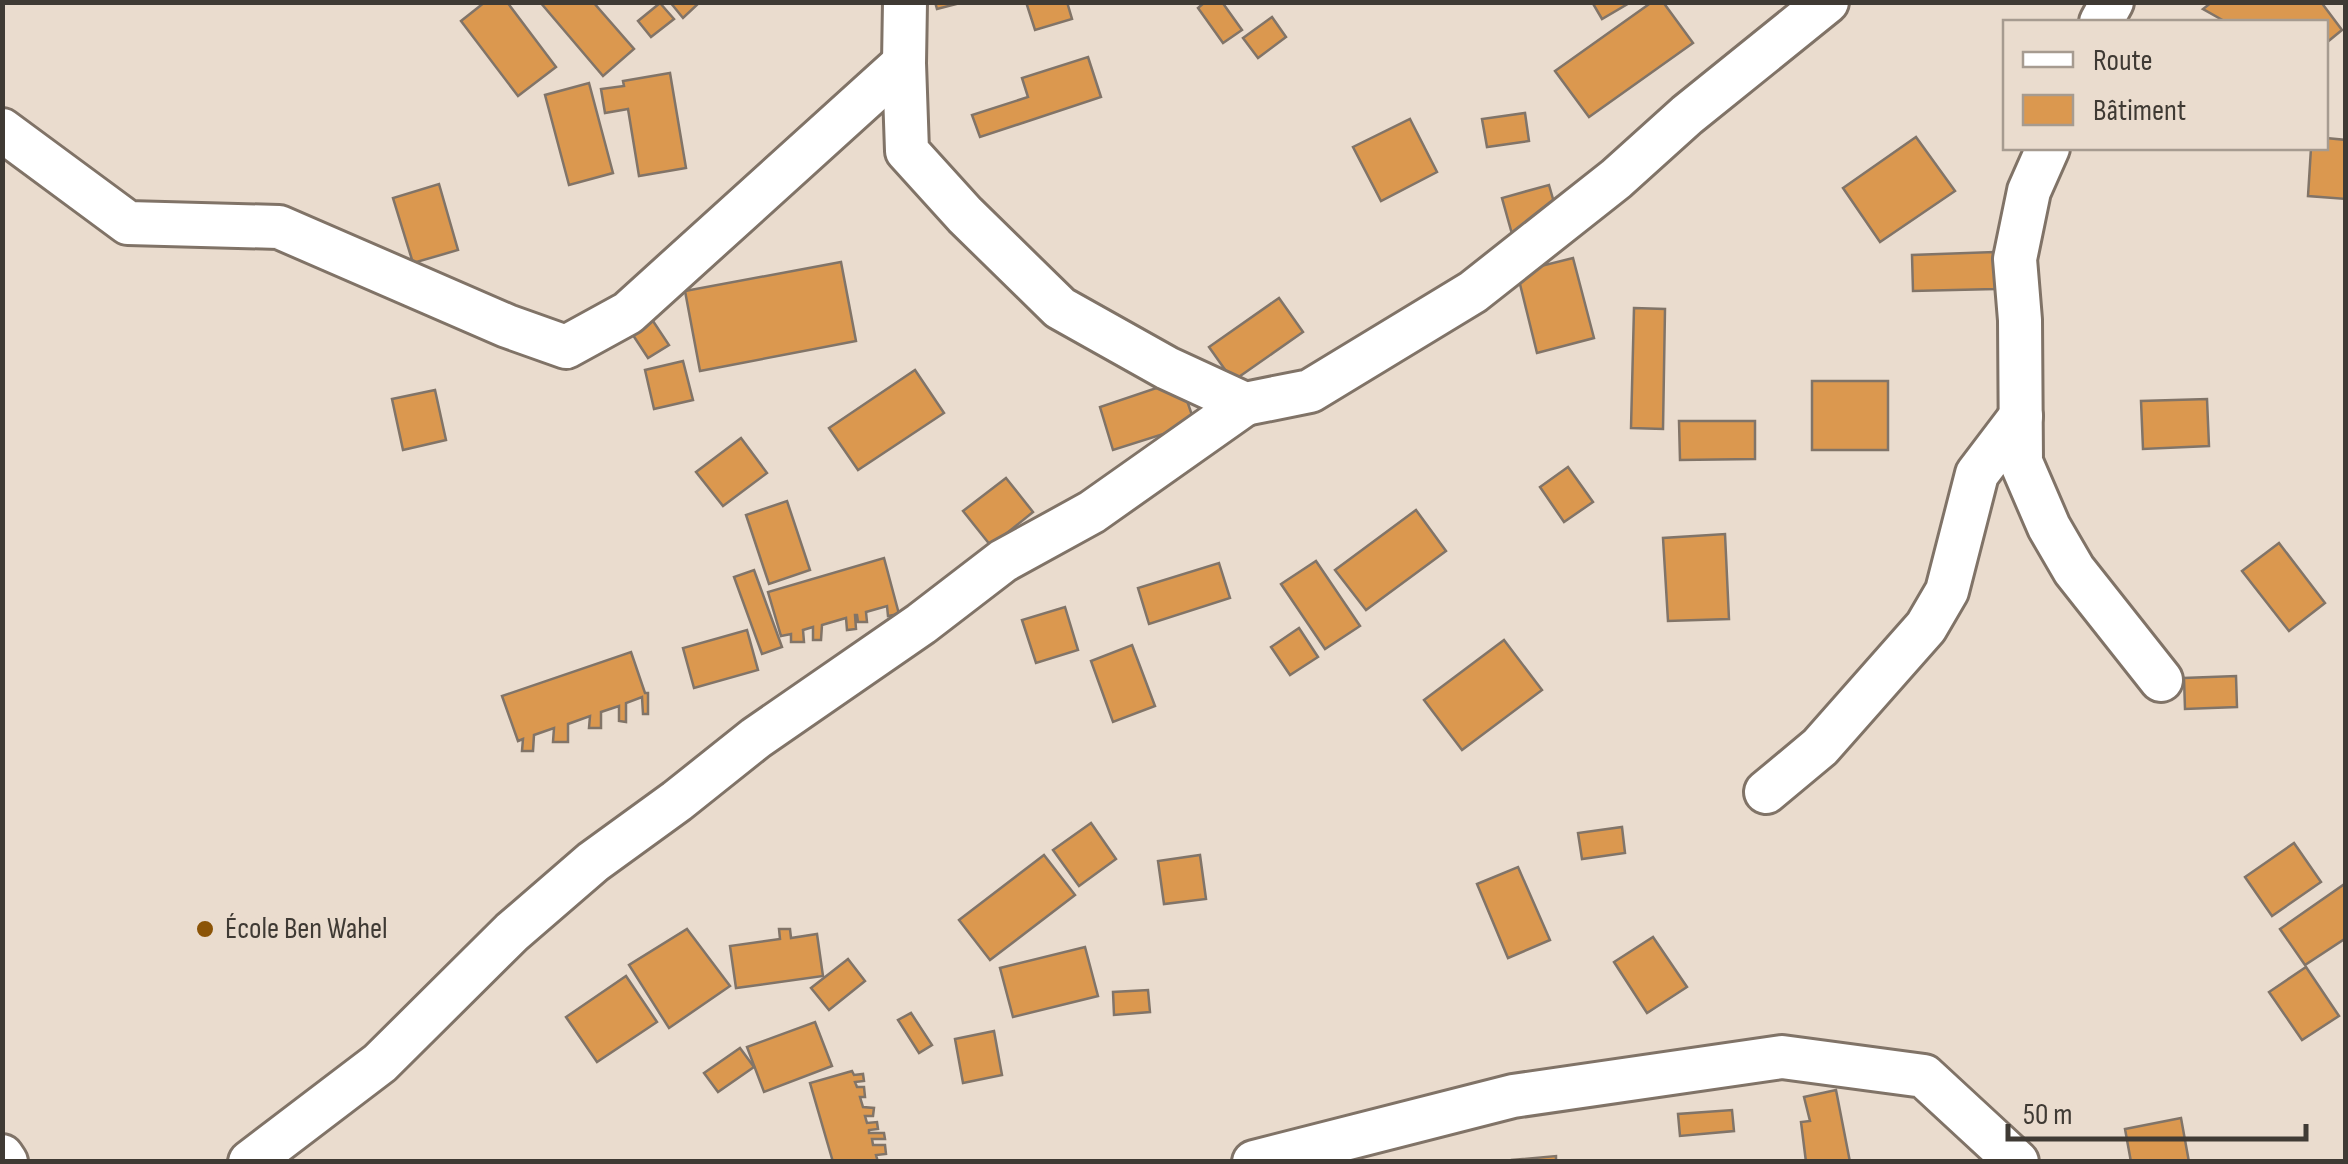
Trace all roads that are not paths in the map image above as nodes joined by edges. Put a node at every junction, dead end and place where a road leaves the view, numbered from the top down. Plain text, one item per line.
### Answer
1 (905, 2) edge
2 (1827, 2) edge
3 (904, 62) junction
4 (2, 130) edge
5 (2047, 150) edge
6 (1245, 404) junction
7 (2021, 416) junction
8 (2162, 680) dead end
9 (1766, 792) dead end
10 (250, 1162) edge
11 (1254, 1162) edge
12 (2017, 1162) edge

1 - 3 street
2 - 6 street
3 - 4 street
3 - 6 street
5 - 7 street
6 - 10 street
7 - 8 street
7 - 9 street
11 - 12 street

